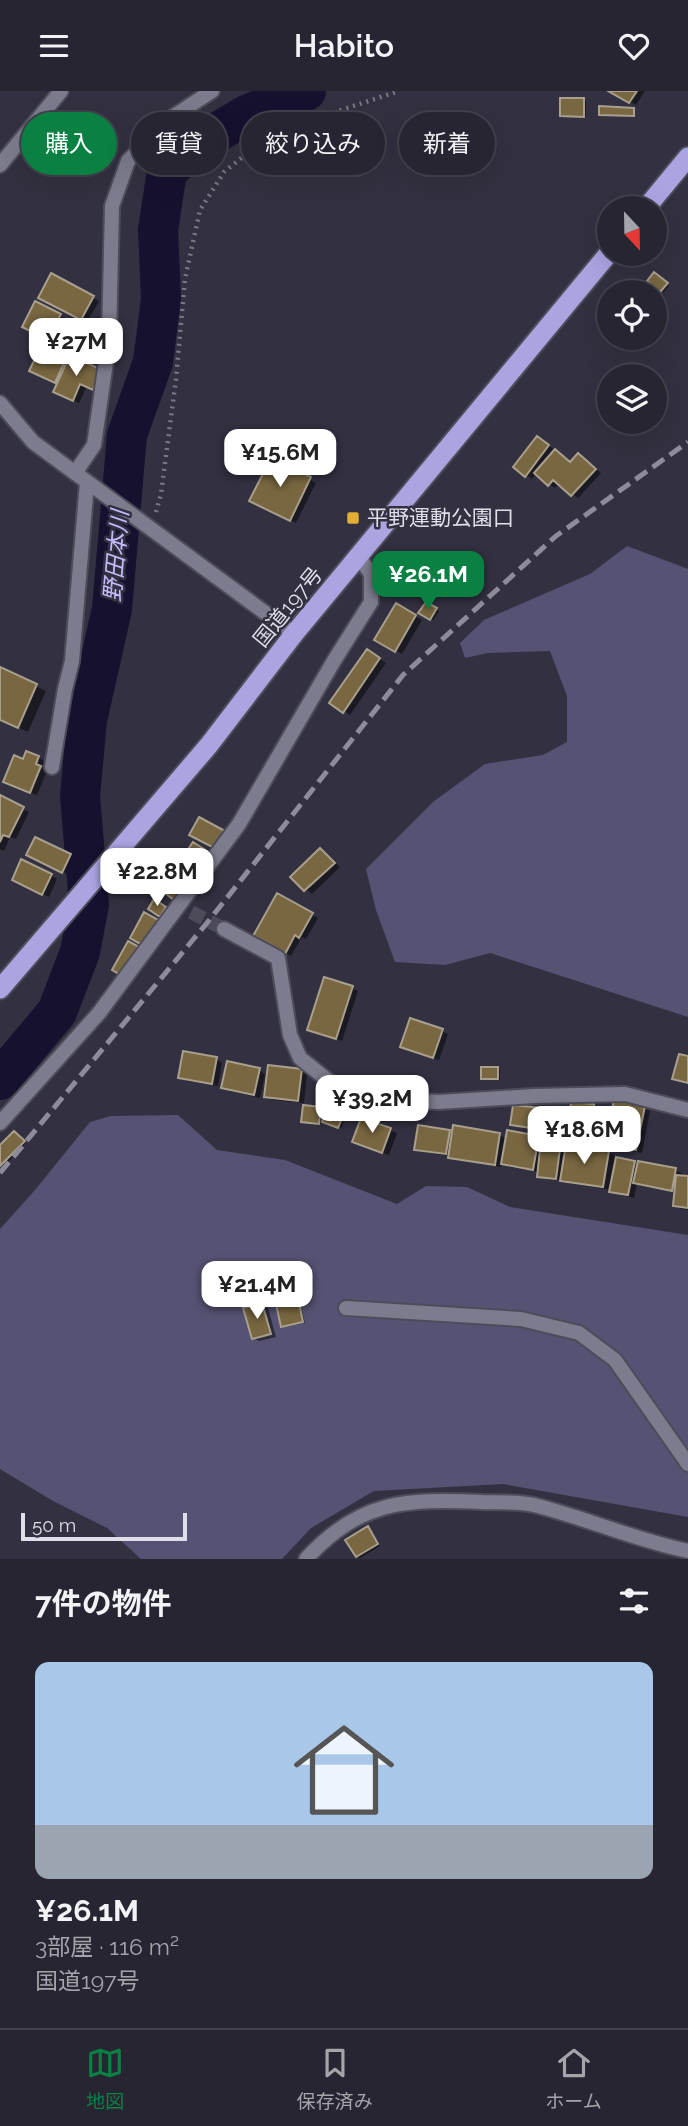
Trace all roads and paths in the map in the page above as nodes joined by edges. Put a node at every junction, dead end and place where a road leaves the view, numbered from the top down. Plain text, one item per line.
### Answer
1 (61, 91) edge
2 (212, 91) edge
3 (399, 91) edge
4 (688, 157) edge
5 (0, 165) edge
6 (656, 196) edge
7 (598, 266) edge
8 (0, 403) edge
9 (75, 473) junction
10 (92, 486) junction
11 (150, 527) junction
12 (358, 556) junction
13 (294, 634) junction
14 (52, 767) dead end
15 (224, 929) tunnel mouth
16 (0, 989) edge
17 (688, 1110) edge
18 (0, 1123) edge
19 (346, 1308) dead end
20 (688, 1464) edge
21 (688, 1551) edge
22 (306, 1559) edge

1 - 5 street
2 - 9 street
3 - 11 path
4 - 6 highway
7 - 12 highway, 国道197号
8 - 9 street
9 - 10 street
10 - 11 street
10 - 14 street
11 - 13 street
12 - 13 highway, 国道197号
12 - 18 street
13 - 16 highway, 国道197号
15 - 17 street
19 - 20 street
21 - 22 street

